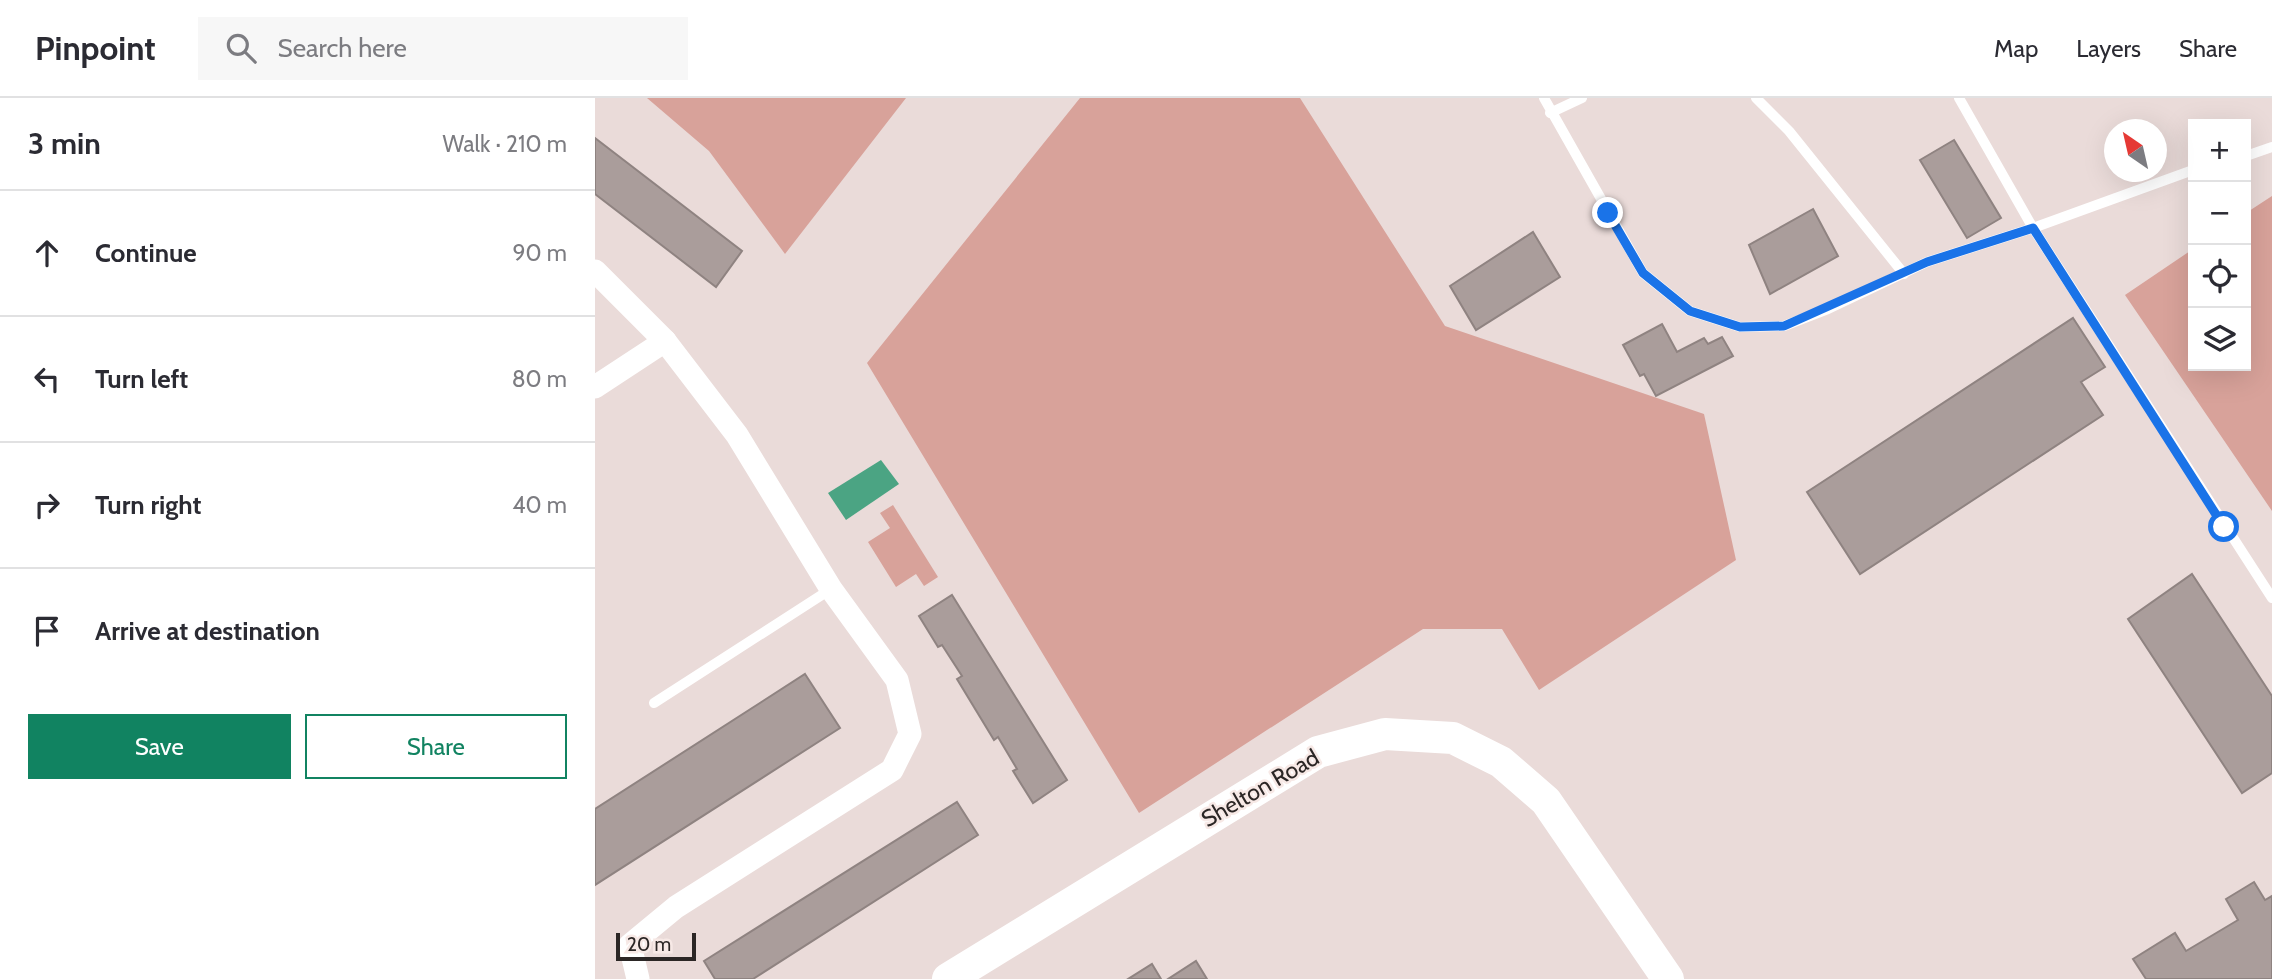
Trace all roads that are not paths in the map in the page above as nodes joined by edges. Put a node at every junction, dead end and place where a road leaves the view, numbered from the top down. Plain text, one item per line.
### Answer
1 (1544, 98) edge
2 (1582, 98) edge
3 (1756, 98) edge
4 (1959, 98) edge
5 (1549, 113) junction
6 (2272, 147) edge
7 (2251, 154) edge
8 (2188, 172) edge
9 (2033, 228) junction
10 (595, 271) edge
11 (1903, 274) junction
12 (665, 341) junction
13 (595, 387) edge
14 (831, 589) junction
15 (2272, 598) edge
16 (653, 703) dead end
17 (966, 971) edge
18 (638, 979) edge
19 (1668, 979) edge

1 - 5 lane
2 - 5 lane
3 - 11 lane
4 - 9 lane
5 - 11 lane
6 - 7 lane
8 - 9 lane
9 - 11 lane
9 - 15 lane
10 - 12 street
12 - 13 street
12 - 14 street
14 - 16 lane
14 - 18 street
17 - 19 street, Shelton Road

